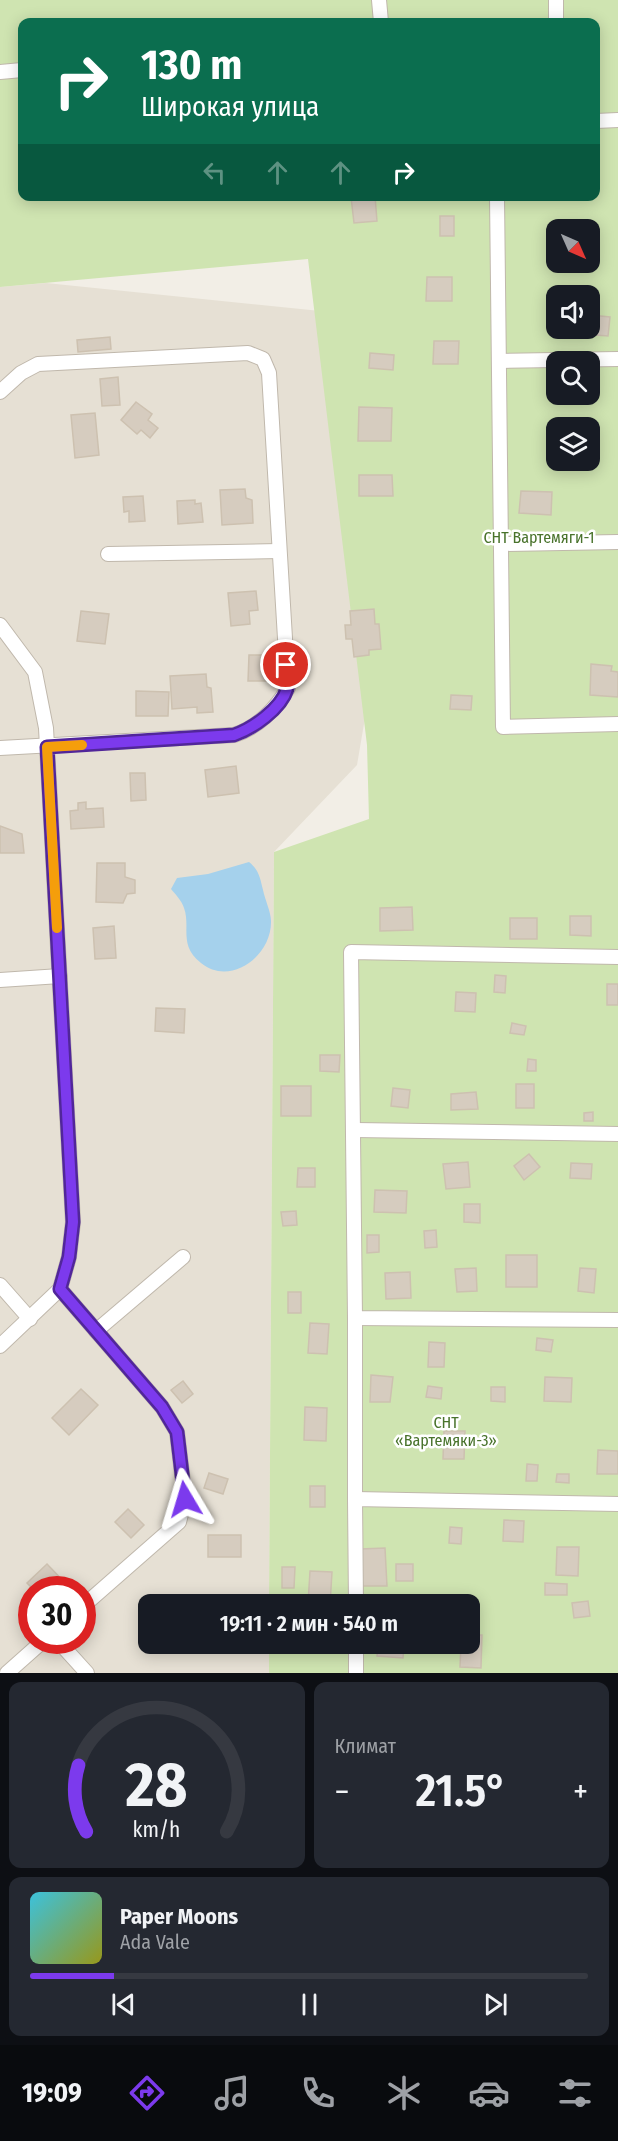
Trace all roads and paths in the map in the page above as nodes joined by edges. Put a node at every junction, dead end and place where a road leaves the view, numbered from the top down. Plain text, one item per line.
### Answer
1 (380, 0) edge
2 (555, 0) edge
3 (381, 18) edge
4 (555, 18) edge
5 (18, 70) edge
6 (0, 72) edge
7 (618, 120) edge
8 (600, 121) edge
9 (497, 201) edge
10 (618, 359) edge
11 (500, 361) junction
12 (0, 392) edge
13 (618, 542) edge
14 (502, 544) junction
15 (279, 551) junction
16 (108, 554) dead end
17 (0, 625) edge
18 (618, 724) edge
19 (47, 747) junction
20 (0, 748) edge
21 (618, 957) edge
22 (60, 976) junction
23 (0, 980) edge
24 (355, 1130) junction
25 (618, 1134) edge
26 (183, 1257) dead end
27 (0, 1285) edge
28 (60, 1289) junction
29 (355, 1318) junction
30 (30, 1319) junction
31 (618, 1320) edge
32 (96, 1331) junction
33 (0, 1346) edge
34 (355, 1499) junction
35 (618, 1504) edge
36 (356, 1594) edge
37 (96, 1595) edge
38 (28, 1654) edge
39 (70, 1654) edge
40 (356, 1654) edge
41 (7, 1673) edge
42 (87, 1673) edge
43 (357, 1673) edge

1 - 3 street
2 - 4 street
5 - 6 street
7 - 8 street
9 - 11 street
10 - 11 street
11 - 14 street
12 - 15 street
13 - 14 street
14 - 18 street
15 - 16 street
15 - 19 street
17 - 19 street
19 - 20 street
19 - 22 street
21 - 24 street
22 - 23 street
22 - 28 street
24 - 25 street
24 - 29 street
26 - 32 street
27 - 30 street
28 - 30 street
28 - 32 street
29 - 31 street
29 - 34 street
30 - 33 street
32 - 37 street
34 - 35 street
34 - 36 street
38 - 41 street
39 - 42 street
40 - 43 street

